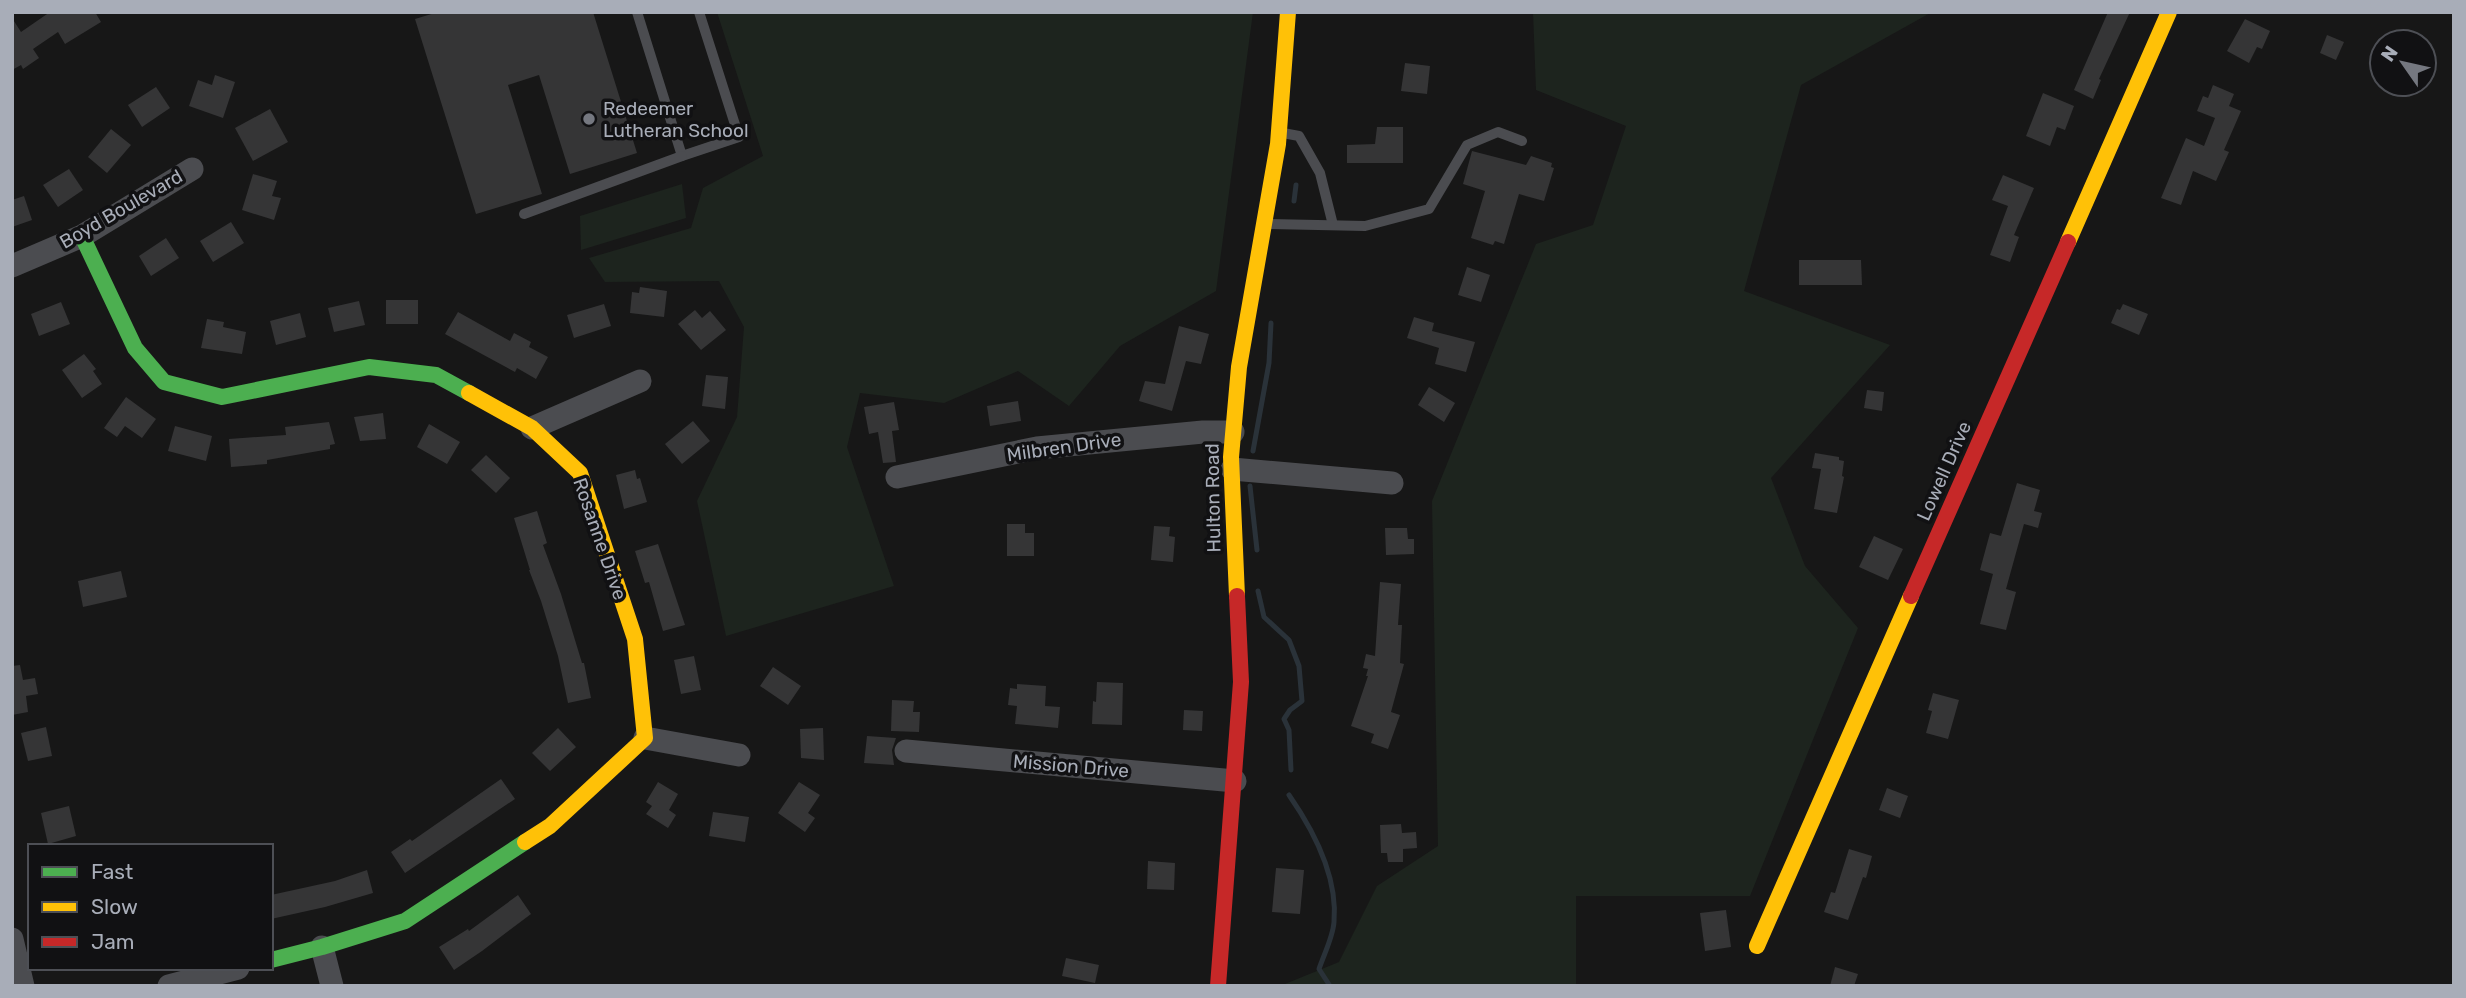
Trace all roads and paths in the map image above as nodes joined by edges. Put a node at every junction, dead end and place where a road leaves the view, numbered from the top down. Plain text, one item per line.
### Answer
1 (637, 12) edge
2 (699, 12) edge
3 (1288, 12) edge
4 (2169, 12) edge
5 (1279, 132) junction
6 (1522, 141) dead end
7 (682, 156) junction
8 (192, 169) dead end
9 (523, 214) dead end
10 (1264, 224) junction
11 (1333, 225) junction
12 (82, 236) junction
13 (12, 266) edge
14 (640, 381) dead end
15 (532, 428) junction
16 (1233, 432) junction
17 (1232, 468) junction
18 (897, 477) dead end
19 (1392, 483) dead end
20 (645, 738) junction
21 (906, 751) dead end
22 (739, 755) dead end
23 (1235, 781) junction
24 (12, 939) edge
25 (1757, 946) dead end
26 (322, 947) junction
27 (273, 959) edge
28 (231, 970) edge
29 (23, 986) edge
30 (169, 986) edge
31 (332, 986) edge
32 (1218, 986) edge

1 - 7 lane
2 - 7 lane
3 - 5 street, Hulton Road
4 - 25 street, Lowell Drive
5 - 10 street, Hulton Road
5 - 11 lane
6 - 11 lane
7 - 9 lane
8 - 12 street, Boyd Boulevard
10 - 11 lane
10 - 16 street, Hulton Road
12 - 13 street, Boyd Boulevard
12 - 15 street, Rosanne Drive
14 - 15 street
15 - 20 street, Rosanne Drive
16 - 17 street, Hulton Road
16 - 18 street, Milbren Drive
17 - 19 street
17 - 23 street, Hulton Road
20 - 22 street
20 - 26 street
21 - 23 street, Mission Drive
23 - 32 street, Hulton Road
24 - 29 street
26 - 27 street
26 - 31 street
28 - 30 street

